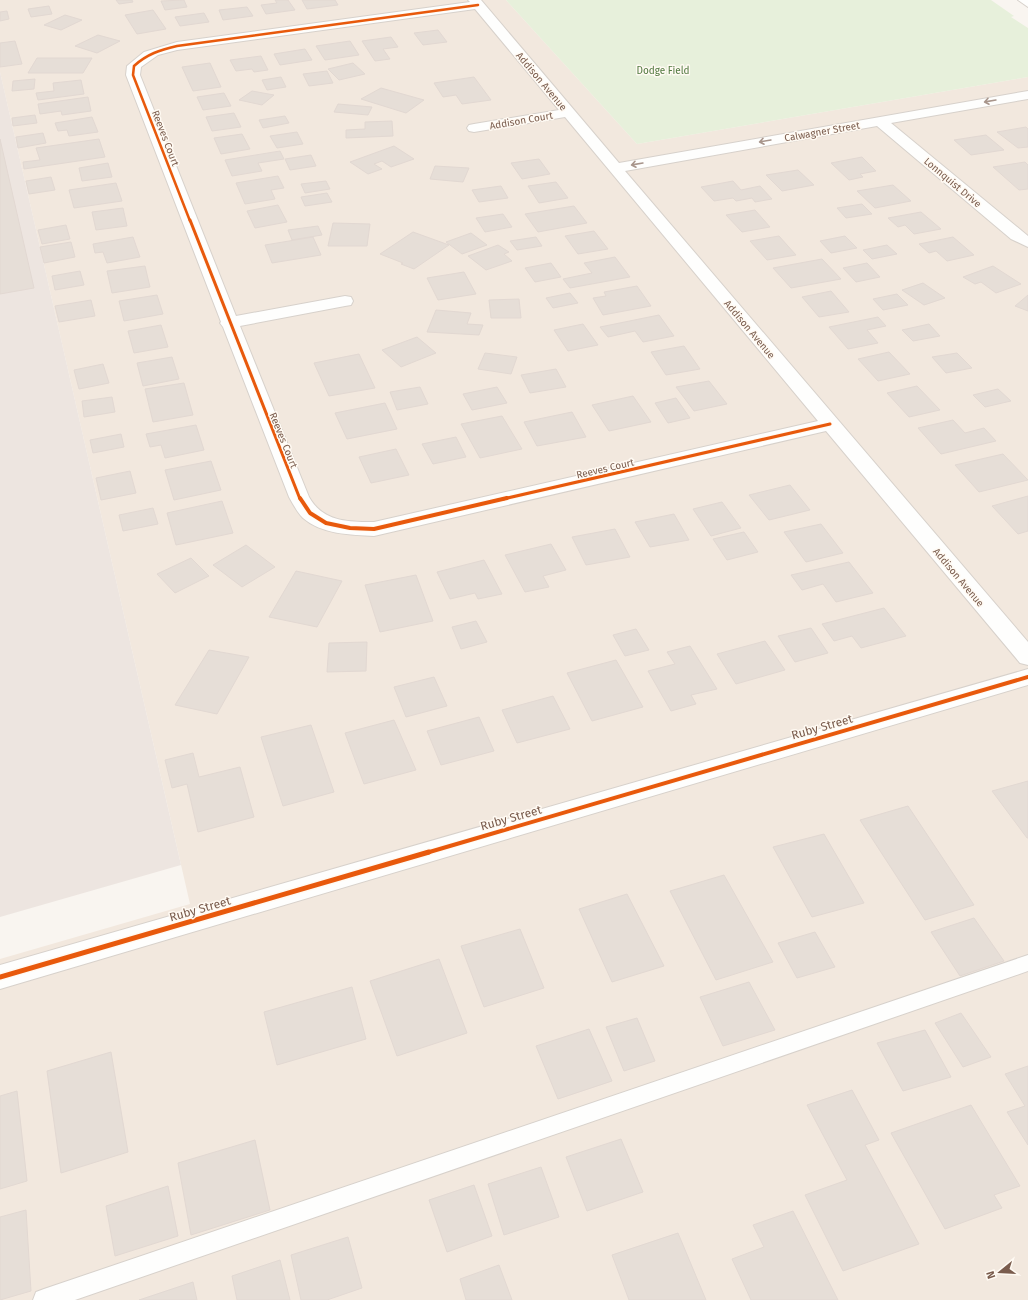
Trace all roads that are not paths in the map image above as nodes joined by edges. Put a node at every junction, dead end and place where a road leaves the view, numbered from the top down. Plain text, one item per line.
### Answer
1 (1022, 0) edge
2 (476, 2) edge
3 (1028, 4) edge
4 (1028, 94) edge
5 (569, 112) junction
6 (880, 120) junction
7 (474, 128) dead end
8 (615, 168) junction
9 (1028, 242) edge
10 (346, 301) dead end
11 (229, 323) junction
12 (830, 424) junction
13 (1028, 657) edge
14 (1028, 677) edge
15 (1028, 963) edge
16 (0, 978) edge
17 (44, 1300) edge

1 - 3 lane
2 - 5 street, Addison Avenue
2 - 11 street, Reeves Court
4 -> 6 street, Calwagner Street
5 - 7 street, Addison Court
5 - 8 street, Addison Avenue
6 -> 8 street, Calwagner Street
6 - 9 street, Lonnquist Drive
8 - 12 street, Addison Avenue
10 - 11 street
11 - 12 street, Reeves Court
12 - 13 street, Addison Avenue
14 - 16 street, Ruby Street
15 - 17 lane

